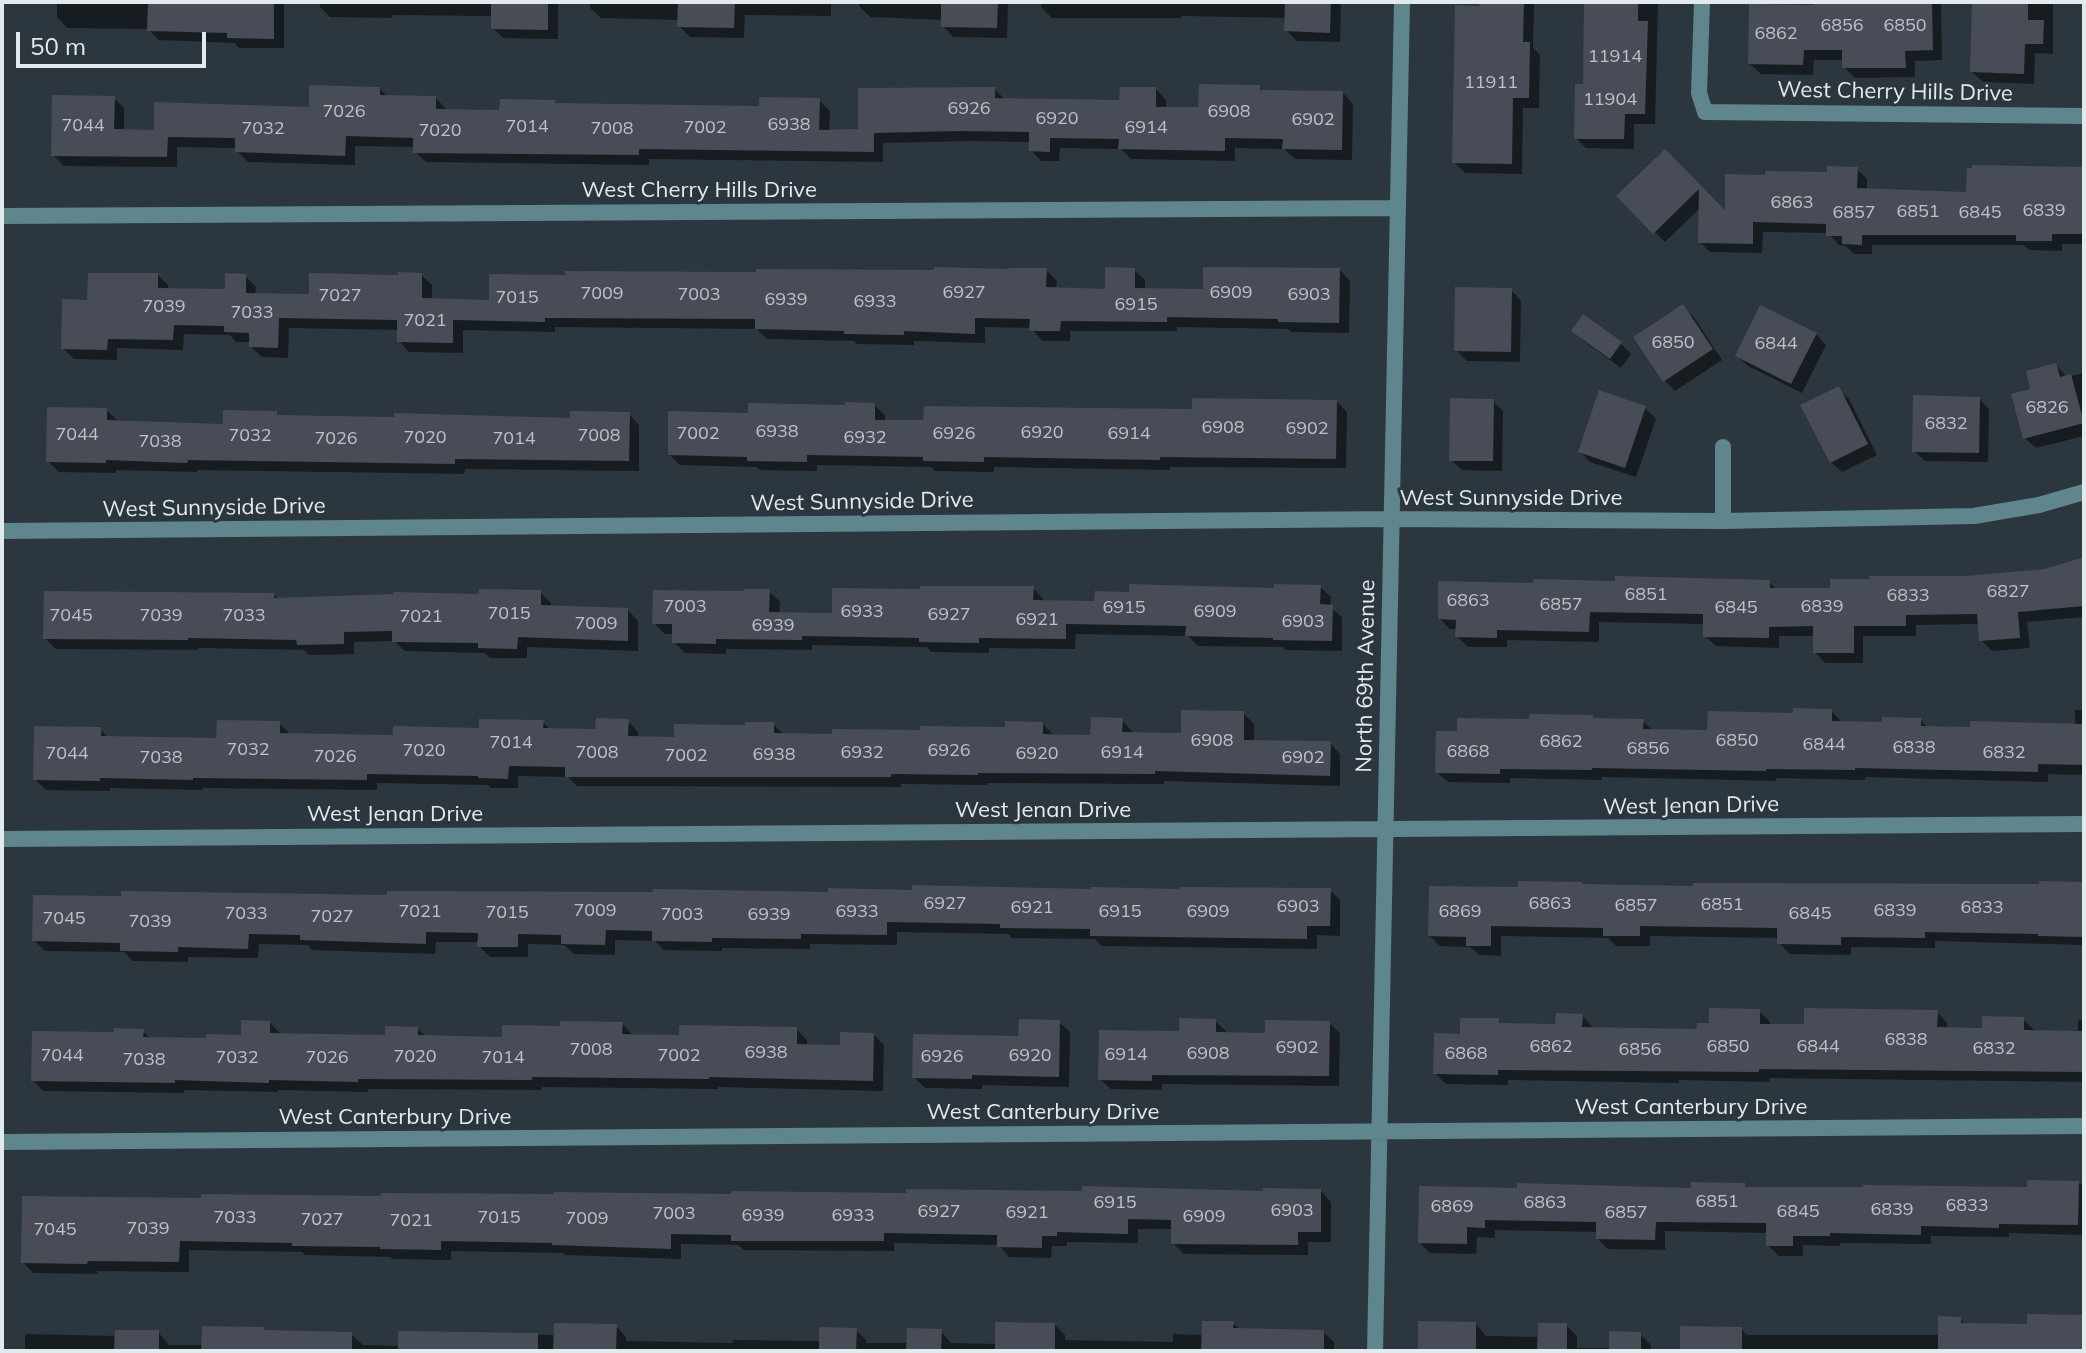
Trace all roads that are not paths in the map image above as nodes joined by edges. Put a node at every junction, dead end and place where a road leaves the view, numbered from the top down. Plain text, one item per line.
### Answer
1 (1402, 2) edge
2 (1702, 2) edge
3 (2084, 116) edge
4 (1396, 208) junction
5 (2, 216) edge
6 (1723, 447) dead end
7 (2084, 492) edge
8 (1391, 519) junction
9 (1723, 521) junction
10 (2, 531) edge
11 (2084, 824) edge
12 (1385, 830) junction
13 (2, 839) edge
14 (2084, 1126) edge
15 (1378, 1132) junction
16 (2, 1142) edge
17 (1375, 1351) edge

1 - 4 street, North 69th Avenue
2 - 3 street, West Cherry Hills Drive
4 - 5 street, West Cherry Hills Drive
4 - 8 street, North 69th Avenue
6 - 9 street
7 - 9 street, West Sunnyside Drive
8 - 9 street, West Sunnyside Drive
8 - 10 street, West Sunnyside Drive
8 - 12 street, North 69th Avenue
11 - 12 street, West Jenan Drive
12 - 13 street, West Jenan Drive
12 - 15 street, North 69th Avenue
14 - 15 street, West Canterbury Drive
15 - 16 street, West Canterbury Drive
15 - 17 street, North 69th Avenue

